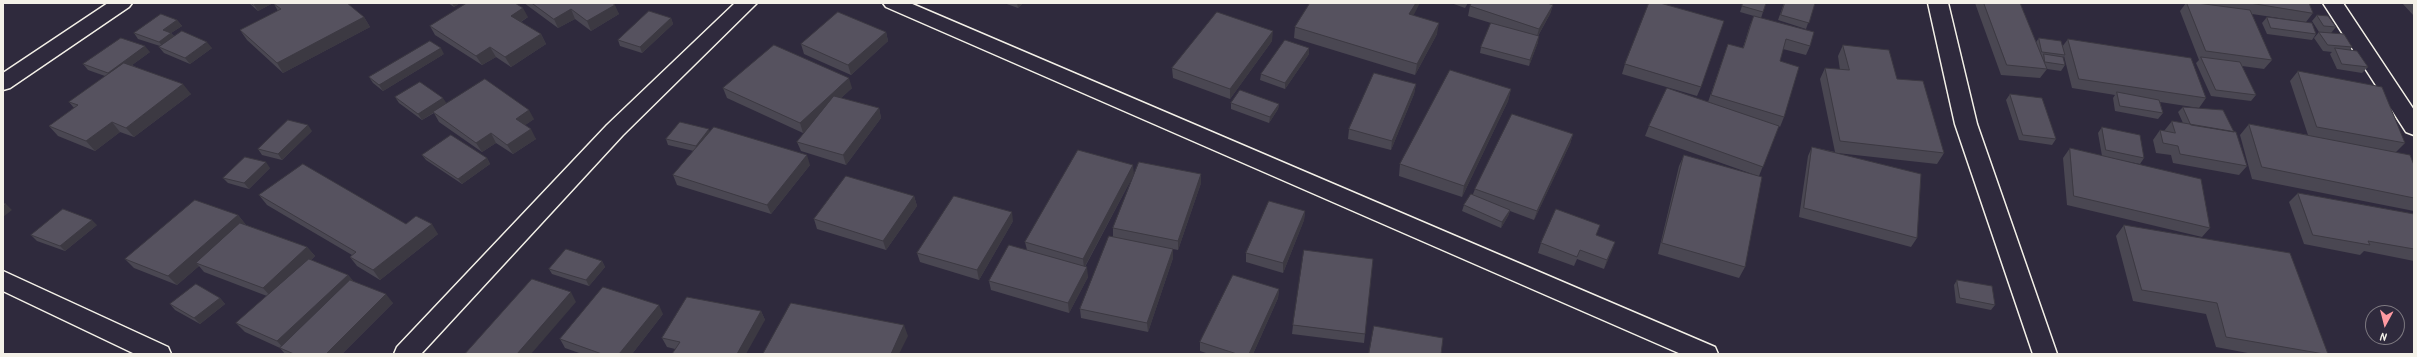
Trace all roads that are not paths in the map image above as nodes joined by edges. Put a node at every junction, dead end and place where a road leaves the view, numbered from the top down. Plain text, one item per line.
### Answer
1 (122, 3) edge
2 (747, 3) edge
3 (894, 3) edge
4 (1938, 3) edge
5 (2333, 3) edge
6 (3, 83) edge
7 (2414, 127) edge
8 (3, 280) edge
9 (159, 354) edge
10 (406, 354) edge
11 (1706, 354) edge
12 (2044, 354) edge

1 - 6 street
2 - 10 street
3 - 11 street
4 - 12 street
5 - 7 street
8 - 9 street

